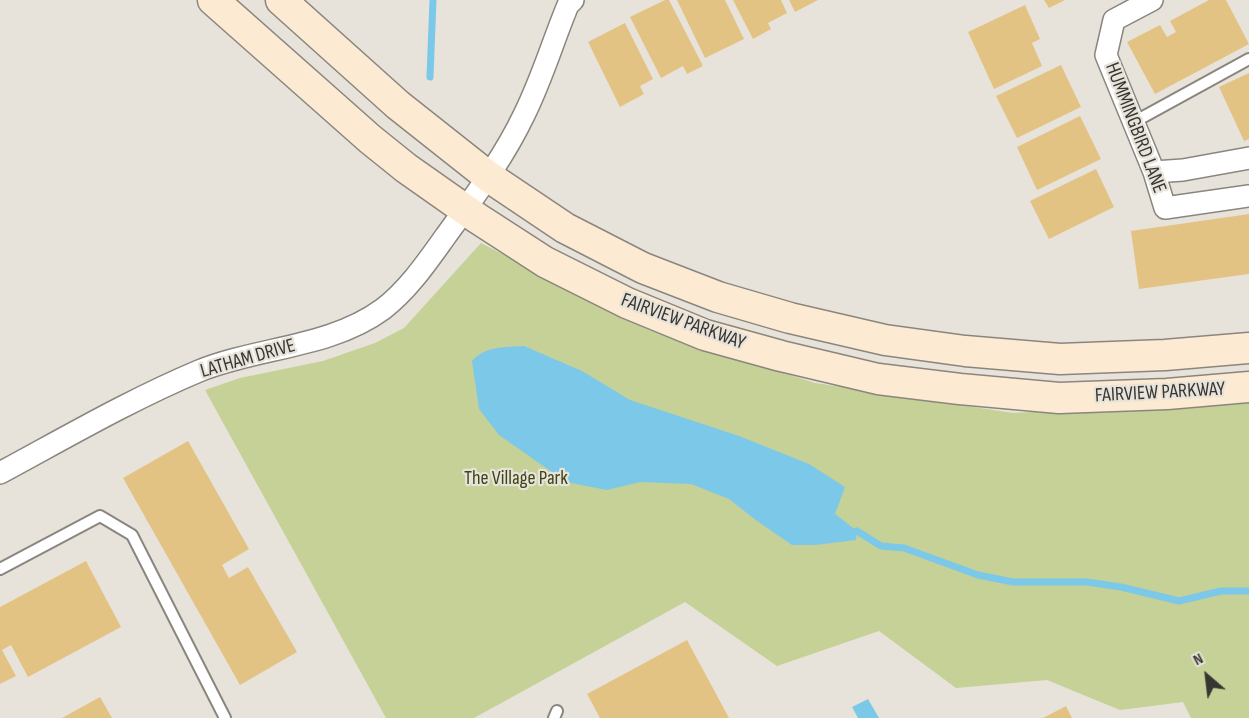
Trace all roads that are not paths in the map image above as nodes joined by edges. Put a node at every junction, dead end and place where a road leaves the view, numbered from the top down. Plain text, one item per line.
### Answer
1 (213, 0) edge
2 (281, 0) edge
3 (573, 0) edge
4 (1152, 0) edge
5 (1249, 59) edge
6 (1134, 122) junction
7 (1249, 158) edge
8 (1154, 172) junction
9 (489, 177) junction
10 (1249, 196) edge
11 (466, 209) junction
12 (1249, 348) edge
13 (1249, 387) edge
14 (0, 472) edge
15 (0, 568) edge
16 (225, 718) edge

1 - 11 street, FAIRVIEW PARKWAY
2 - 9 street, FAIRVIEW PARKWAY
3 - 9 street
4 - 6 street, HUMMINGBIRD LANE
5 - 6 lane
6 - 8 street, HUMMINGBIRD LANE
7 - 8 street
8 - 10 street, HUMMINGBIRD LANE
9 - 11 street, LATHAM DRIVE
9 - 12 street, FAIRVIEW PARKWAY
11 - 13 street, FAIRVIEW PARKWAY
11 - 14 street, LATHAM DRIVE
15 - 16 lane

